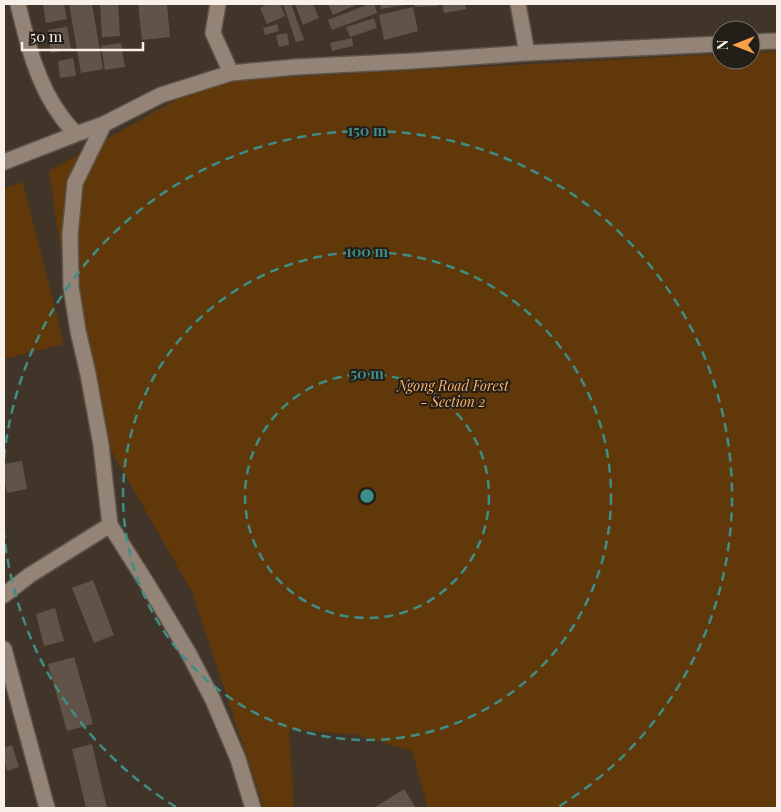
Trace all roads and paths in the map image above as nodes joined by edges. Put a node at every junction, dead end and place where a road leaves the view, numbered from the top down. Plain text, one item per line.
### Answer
1 (18, 4) edge
2 (218, 4) edge
3 (518, 4) edge
4 (777, 41) edge
5 (761, 42) edge
6 (711, 44) edge
7 (527, 53) junction
8 (231, 73) junction
9 (104, 124) junction
10 (76, 134) junction
11 (4, 162) edge
12 (110, 525) junction
13 (4, 595) edge
14 (4, 649) edge
15 (47, 808) edge
16 (253, 808) edge

1 - 10 street
2 - 8 street
3 - 7 street
4 - 5 street
6 - 7 street
7 - 8 street
8 - 9 street
9 - 10 street
9 - 12 street
10 - 11 street
12 - 13 street
12 - 16 street
14 - 15 street

